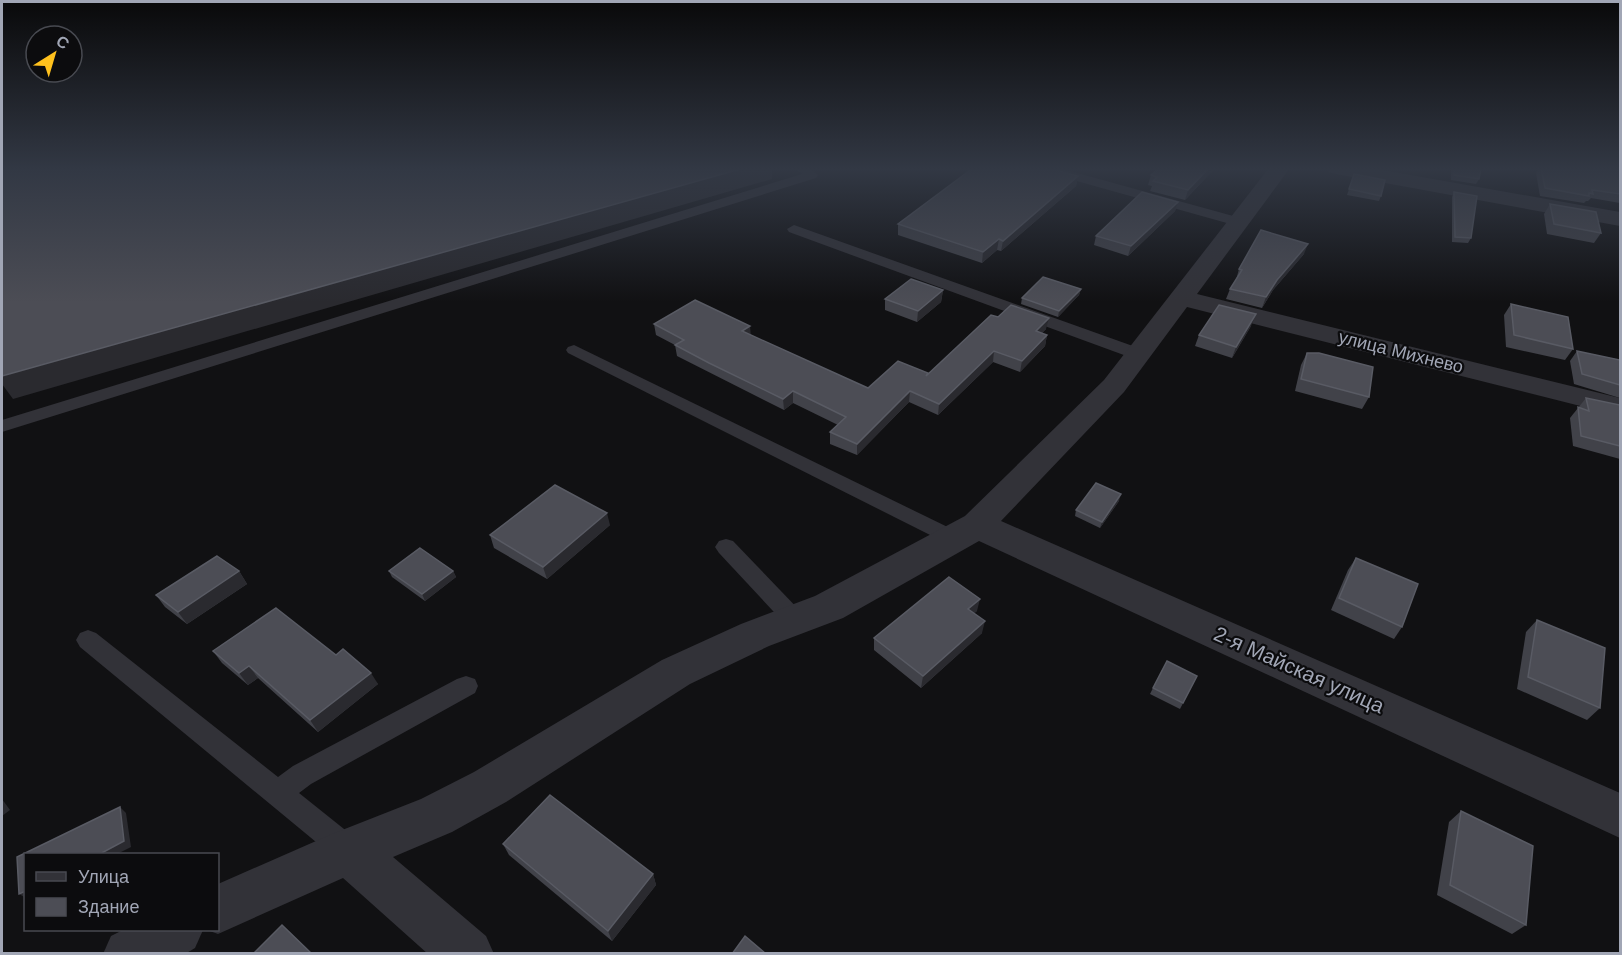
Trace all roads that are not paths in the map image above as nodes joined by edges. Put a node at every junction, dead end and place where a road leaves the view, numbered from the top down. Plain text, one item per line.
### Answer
1 (691, 213) edge
2 (1205, 213) edge
3 (1246, 213) edge
4 (1584, 213) edge
5 (1620, 219) edge
6 (1239, 222) junction
7 (794, 230) dead end
8 (1182, 298) junction
9 (574, 350) dead end
10 (1138, 354) junction
11 (1620, 407) edge
12 (2, 426) edge
13 (966, 532) junction
14 (726, 547) dead end
15 (795, 620) junction
16 (88, 640) dead end
17 (466, 686) dead end
18 (278, 793) junction
19 (1620, 816) edge
20 (349, 851) junction
21 (219, 909) edge
22 (175, 931) edge
23 (129, 954) edge
24 (468, 954) edge

1 - 12 lane
2 - 6 lane
3 - 6 street
4 - 5 street
6 - 8 street
7 - 10 lane
8 - 10 street
8 - 11 street, улица Михнево
9 - 13 lane
10 - 13 street
13 - 15 street
13 - 19 street, 2-я Майская улица
14 - 15 lane
15 - 20 street
16 - 18 lane
17 - 18 lane
18 - 20 lane
20 - 21 street
20 - 24 street
22 - 23 street

